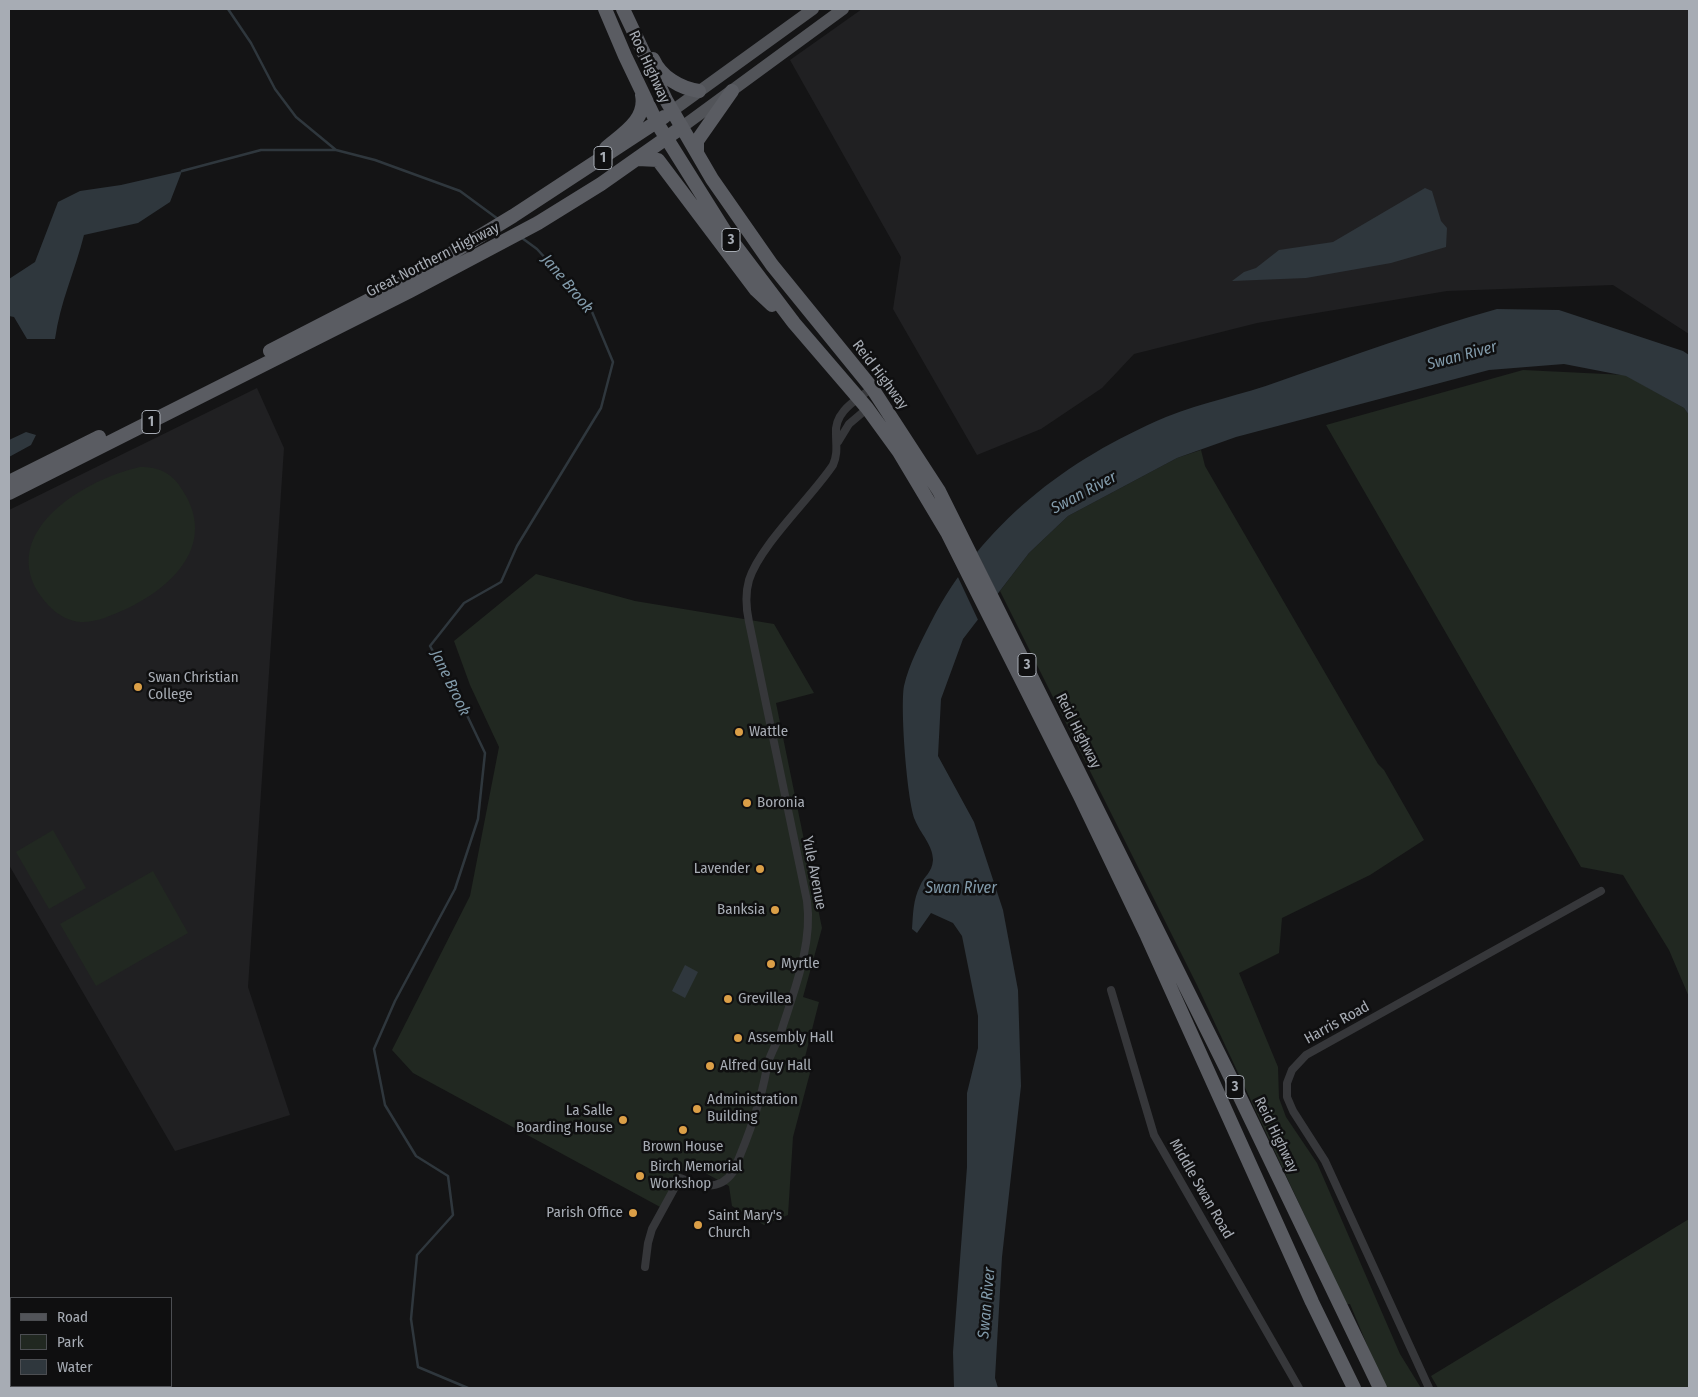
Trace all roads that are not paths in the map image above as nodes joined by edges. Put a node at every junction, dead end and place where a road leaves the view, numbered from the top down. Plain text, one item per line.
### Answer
1 (605, 9) edge
2 (623, 9) edge
3 (630, 9) edge
4 (814, 9) edge
5 (844, 9) edge
6 (790, 26) junction
7 (818, 27) junction
8 (640, 87) junction
9 (732, 90) junction
10 (699, 91) junction
11 (672, 111) junction
12 (657, 123) junction
13 (682, 127) junction
14 (666, 139) junction
15 (697, 152) junction
16 (638, 159) junction
17 (562, 184) junction
18 (794, 324) junction
19 (875, 394) junction
20 (864, 403) junction
21 (838, 442) junction
22 (9, 482) edge
23 (9, 493) edge
24 (962, 549) junction
25 (1084, 791) junction
26 (1601, 891) dead end
27 (1111, 990) dead end
28 (645, 1267) dead end
29 (1299, 1388) edge
30 (1354, 1388) edge
31 (1380, 1388) edge
32 (1429, 1388) edge

1 - 8 highway, Roe Highway / 3
2 - 11 highway, Roe Highway / 3
3 - 10 highway
4 - 6 main road, Great Northern Highway / 1
5 - 7 main road, Great Northern Highway / 1
6 - 7 main road
6 - 10 main road, Great Northern Highway / 1
7 - 9 main road, Great Northern Highway / 1
8 - 12 highway, Roe Highway / 3
8 - 17 highway
9 - 13 main road, Great Northern Highway / 1
9 - 15 highway
10 - 11 main road, Great Northern Highway / 1
11 - 12 highway, Great Northern Highway / 1
11 - 13 highway, Roe Highway / 3
12 - 14 highway, Roe Highway / 3
12 - 17 highway, Great Northern Highway / 1
13 - 14 highway, Great Northern Highway / 1
13 - 15 highway, Reid Highway / 3
14 - 16 highway, Great Northern Highway / 1
14 - 18 highway, Reid Highway / 3
15 - 19 highway, Reid Highway / 3
16 - 18 highway
16 - 23 highway, Great Northern Highway / 1
17 - 22 highway, Great Northern Highway / 1
18 - 20 highway, Reid Highway / 3
19 - 20 street, Yule Avenue
19 - 20 street, Yule Avenue
19 - 24 highway, Reid Highway / 3
20 - 21 street, Yule Avenue
20 - 21 street, Yule Avenue
20 - 24 highway, Reid Highway / 3
21 - 28 street, Yule Avenue
24 - 25 highway, Reid Highway / 3
25 - 30 highway, Reid Highway / 3
25 - 31 highway, Reid Highway / 3
26 - 32 street, Harris Road
27 - 29 street, Middle Swan Road

